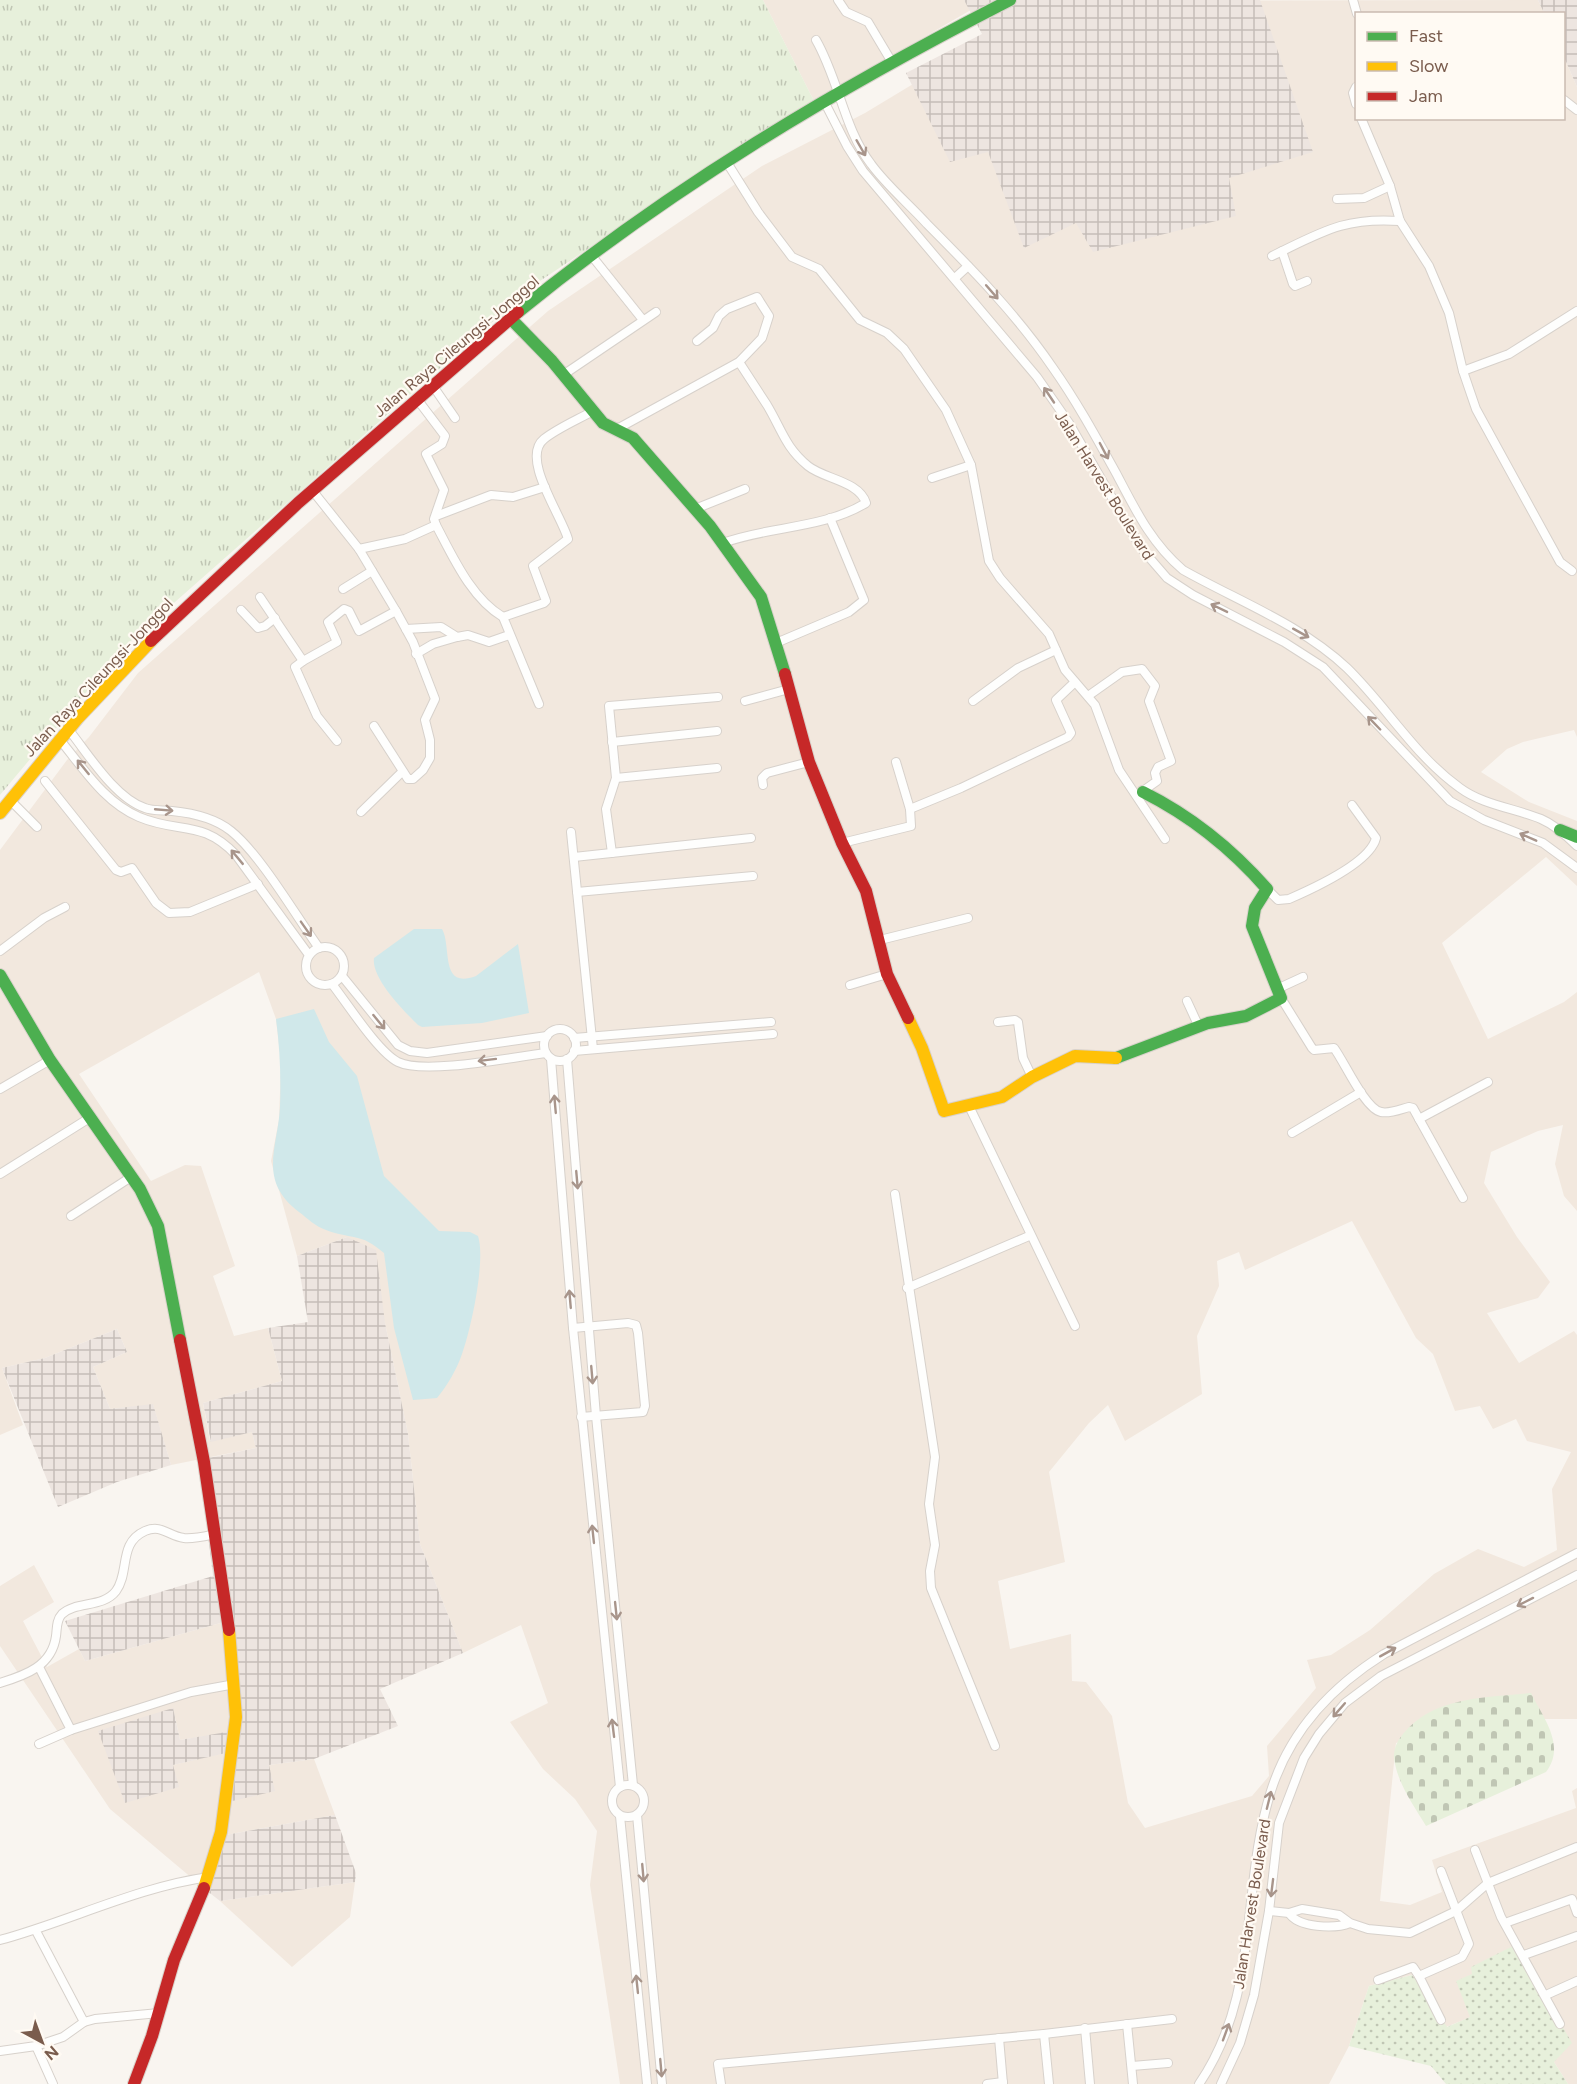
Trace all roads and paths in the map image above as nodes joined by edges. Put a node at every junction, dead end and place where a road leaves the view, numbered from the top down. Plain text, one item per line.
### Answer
1 (838, 0) edge
2 (1010, 0) edge
3 (816, 40) dead end
4 (893, 64) junction
5 (840, 94) junction
6 (825, 103) junction
7 (1362, 120) edge
8 (726, 161) junction
9 (1390, 186) junction
10 (1337, 199) dead end
11 (1400, 221) junction
12 (1282, 251) junction
13 (591, 255) junction
14 (1272, 256) dead end
15 (968, 266) junction
16 (955, 278) junction
17 (1307, 280) dead end
18 (1577, 311) edge
19 (656, 312) dead end
20 (511, 319) junction
21 (643, 320) junction
22 (697, 341) dead end
23 (739, 362) junction
24 (1463, 371) junction
25 (563, 375) junction
26 (433, 386) junction
27 (417, 399) junction
28 (593, 411) junction
29 (454, 418) dead end
30 (617, 429) junction
31 (971, 465) junction
32 (932, 478) dead end
33 (545, 487) junction
34 (745, 489) dead end
35 (312, 490) junction
36 (695, 509) junction
37 (830, 519) junction
38 (436, 521) junction
39 (723, 543) junction
40 (359, 549) junction
41 (372, 571) junction
42 (1572, 571) dead end
43 (343, 589) dead end
44 (260, 597) dead end
45 (241, 610) dead end
46 (396, 611) junction
47 (503, 617) junction
48 (275, 618) junction
49 (406, 629) junction
50 (509, 635) junction
51 (457, 637) junction
52 (776, 643) junction
53 (1056, 650) junction
54 (416, 654) junction
55 (303, 661) junction
56 (1075, 682) junction
57 (789, 689) junction
58 (1088, 696) junction
59 (718, 697) dead end
60 (745, 700) dead end
61 (972, 701) dead end
62 (539, 704) dead end
63 (374, 726) dead end
64 (717, 731) dead end
65 (65, 735) junction
66 (337, 741) dead end
67 (612, 742) junction
68 (809, 762) junction
69 (896, 762) dead end
70 (717, 768) dead end
71 (402, 772) junction
72 (616, 778) junction
73 (45, 781) dead end
74 (763, 785) dead end
75 (1140, 793) junction
76 (10, 800) junction
77 (1352, 805) dead end
78 (909, 809) junction
79 (361, 812) dead end
80 (0, 813) edge
81 (37, 827) dead end
82 (1560, 830) junction
83 (571, 832) dead end
84 (1577, 837) edge
85 (751, 838) dead end
86 (1165, 839) dead end
87 (842, 843) junction
88 (1577, 846) edge
89 (612, 853) junction
90 (574, 857) junction
91 (1577, 868) edge
92 (753, 876) dead end
93 (258, 884) junction
94 (1267, 889) junction
95 (577, 892) junction
96 (65, 908) dead end
97 (968, 918) dead end
98 (880, 940) junction
99 (319, 948) junction
100 (0, 951) edge
101 (309, 955) junction
102 (887, 974) junction
103 (0, 975) edge
104 (342, 976) junction
105 (1303, 977) dead end
106 (332, 984) junction
107 (849, 985) dead end
108 (1279, 993) junction
109 (1187, 1001) dead end
110 (771, 1022) dead end
111 (998, 1022) dead end
112 (1199, 1027) junction
113 (773, 1034) dead end
114 (547, 1036) junction
115 (592, 1037) junction
116 (574, 1038) junction
117 (593, 1049) junction
118 (574, 1051) junction
119 (548, 1056) junction
120 (567, 1059) junction
121 (50, 1060) junction
122 (1032, 1077) junction
123 (1488, 1082) dead end
124 (0, 1089) edge
125 (1361, 1092) junction
126 (969, 1106) junction
127 (91, 1117) junction
128 (1419, 1119) junction
129 (1292, 1132) dead end
130 (0, 1174) edge
131 (131, 1177) junction
132 (895, 1194) dead end
133 (1463, 1198) dead end
134 (71, 1216) dead end
135 (1029, 1236) junction
136 (908, 1288) junction
137 (1075, 1326) dead end
138 (588, 1327) junction
139 (573, 1328) junction
140 (596, 1416) junction
141 (581, 1417) junction
142 (216, 1534) junction
143 (1577, 1553) edge
144 (1577, 1575) edge
145 (39, 1667) junction
146 (0, 1683) edge
147 (235, 1684) junction
148 (71, 1730) junction
149 (39, 1744) dead end
150 (995, 1746) dead end
151 (633, 1785) junction
152 (620, 1786) junction
153 (637, 1815) junction
154 (620, 1816) junction
155 (1263, 1819) junction
156 (1279, 1823) junction
157 (1577, 1846) edge
158 (1475, 1850) dead end
159 (1441, 1871) dead end
160 (209, 1877) junction
161 (1488, 1883) junction
162 (1269, 1911) junction
163 (1456, 1911) junction
164 (1577, 1913) edge
165 (1505, 1923) junction
166 (36, 1931) junction
167 (1577, 1936) edge
168 (0, 1940) edge
169 (1524, 1955) junction
170 (1419, 1976) junction
171 (1378, 1980) dead end
172 (1577, 1981) edge
173 (1546, 1995) junction
174 (159, 2013) junction
175 (1172, 2019) dead end
176 (1441, 2020) dead end
177 (84, 2022) junction
178 (1127, 2024) junction
179 (1560, 2024) dead end
180 (1085, 2028) junction
181 (1044, 2034) junction
182 (999, 2038) junction
183 (36, 2046) junction
184 (0, 2051) edge
185 (1168, 2063) dead end
186 (1132, 2066) junction
187 (1210, 2067) junction
188 (1223, 2080) edge
189 (1003, 2083) edge
190 (53, 2084) edge
191 (134, 2084) edge
192 (647, 2084) edge
193 (662, 2084) edge
194 (721, 2084) edge
195 (987, 2084) edge
196 (1049, 2084) edge
197 (1090, 2084) edge
198 (1133, 2084) edge
199 (1199, 2084) edge

1 - 4 street
2 - 4 street, Jalan Raya Cileungsi-Jonggol
3 - 5 street, Jalan Harvest Boulevard
4 - 5 street, Jalan Raya Cileungsi-Jonggol
5 - 6 street, Jalan Raya Cileungsi-Jonggol
5 -> 15 street, Jalan Harvest Boulevard
6 - 8 street, Jalan Raya Cileungsi-Jonggol
6 - 16 street, Jalan Harvest Boulevard
7 - 9 street
8 - 13 street, Jalan Raya Cileungsi-Jonggol
8 - 31 street
9 - 10 street
9 - 11 street
11 - 12 street
11 - 24 street
12 - 14 street
12 - 17 street
13 - 20 street, Jalan Raya Cileungsi-Jonggol
13 - 21 street
15 - 16 street
15 -> 82 street, Jalan Harvest Boulevard
91 -> 16 street, Jalan Harvest Boulevard
18 - 24 street
19 - 21 street
20 - 25 street
20 - 26 street, Jalan Raya Cileungsi-Jonggol
21 - 25 street
22 - 23 street
23 - 30 street
23 - 37 street
24 - 42 street
25 - 28 street
26 - 27 street, Jalan Raya Cileungsi-Jonggol
26 - 29 street
27 - 35 street, Jalan Raya Cileungsi-Jonggol
27 - 38 street
28 - 30 street
28 - 33 street
30 - 36 street
31 - 32 street
31 - 53 street
33 - 38 street
33 - 47 street
34 - 36 street
35 - 40 street
35 - 65 street, Jalan Raya Cileungsi-Jonggol
36 - 39 street
37 - 39 street
37 - 52 street
38 - 40 street
38 - 47 street
39 - 52 street
40 - 41 street
41 - 43 street
41 - 46 street
44 - 48 street
45 - 48 street
46 - 49 street
46 - 55 street
47 - 50 street
48 - 55 street
49 - 51 street
49 - 54 street
50 - 51 street
50 - 62 street
51 - 54 street
52 - 57 street
53 - 56 street
53 - 61 street
54 - 71 street
55 - 66 street
56 - 58 street
56 - 78 street
57 - 60 street
57 - 68 street
58 - 75 street
58 - 75 street
59 - 67 street
63 - 71 street
64 - 67 street
65 - 76 street, Jalan Raya Cileungsi-Jonggol
93 -> 65 street
65 -> 99 street
67 - 72 street
68 - 74 street
68 - 87 street
69 - 78 street
70 - 72 street
71 - 79 street
72 - 89 street
73 - 93 street
75 - 86 street
75 - 94 street
76 - 80 street, Jalan Raya Cileungsi-Jonggol
76 - 81 street
77 - 94 street
78 - 87 street
82 - 84 street
82 - 88 street, Jalan Harvest Boulevard
83 - 90 street
85 - 89 street
87 - 98 street
89 - 90 street
90 - 95 street
92 - 95 street
93 - 101 street
94 - 108 street
95 - 115 street
96 - 100 street
97 - 98 street
98 - 102 street
99 - 101 street
99 - 104 street
101 - 106 street
102 - 107 street
102 - 126 street
103 - 121 street
104 - 106 street
104 -> 114 street
105 - 108 street
119 -> 106 street
108 - 112 street
108 - 125 street
109 - 112 street
110 - 115 street
111 - 122 street
112 - 122 street
113 - 117 street
114 - 116 street
114 - 119 street
115 - 116 street
115 - 117 street
116 - 118 street
117 - 118 street
118 - 120 street
119 - 120 street
139 -> 119 street
120 -> 138 street
121 - 124 street
121 - 127 street
122 - 126 street
123 - 128 street
125 - 128 street
125 - 129 street
126 - 135 street
127 - 130 street
127 - 131 street
128 - 133 street
131 - 134 street
131 - 142 street
132 - 136 street
135 - 136 street
135 - 137 street
136 - 150 street
138 - 139 street
138 -> 140 street
138 - 140 street
139 - 141 street
140 - 141 street
140 -> 151 street
152 -> 141 street
142 - 145 street
142 - 147 street
155 -> 143 street, Jalan Harvest Boulevard
144 -> 156 street, Jalan Harvest Boulevard
145 - 146 street
145 - 148 street
147 - 148 street
147 - 160 street
148 - 149 street
151 - 152 street
151 - 153 street
152 - 154 street
153 - 154 street
153 -> 193 street
192 -> 154 street
155 - 156 street
187 -> 155 street, Jalan Harvest Boulevard
156 -> 162 street, Jalan Harvest Boulevard
157 - 161 street
158 - 161 street
159 - 163 street
160 - 166 street
160 - 174 street
161 - 163 street
161 - 165 street
162 - 163 street
162 - 188 street, Jalan Harvest Boulevard
163 - 170 street
164 - 165 street
165 - 169 street
166 - 168 street
166 - 177 street
167 - 169 street
169 - 173 street
170 - 171 street
170 - 176 street
172 - 173 street
173 - 179 street
174 - 177 street
174 - 191 street
175 - 178 street
177 - 183 street
178 - 180 street
178 - 186 street
180 - 181 street
180 - 197 street
181 - 182 street
181 - 196 street
182 - 189 street
182 - 194 street
183 - 184 street
183 - 190 street
185 - 186 street
186 - 198 street
187 - 188 street
187 - 199 street, Jalan Harvest Boulevard
189 - 195 street

